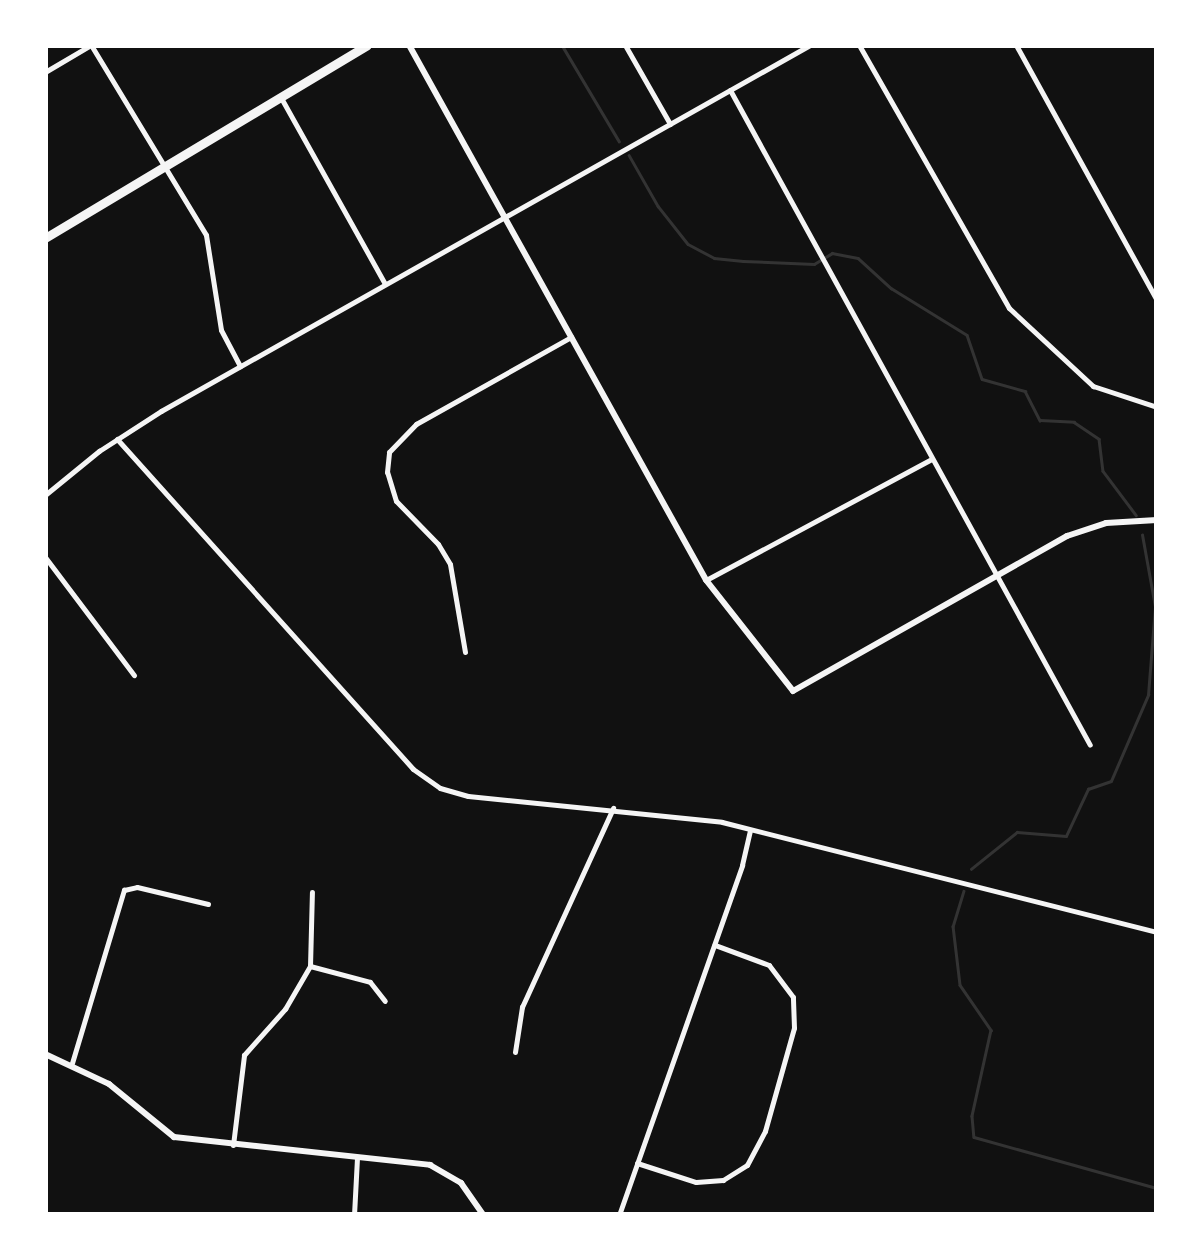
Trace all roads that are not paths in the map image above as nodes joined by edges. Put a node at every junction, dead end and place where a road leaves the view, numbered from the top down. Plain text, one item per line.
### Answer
1 (367, 45) edge
2 (409, 45) edge
3 (625, 45) edge
4 (810, 45) edge
5 (860, 45) edge
6 (1016, 45) edge
7 (90, 46) edge
8 (45, 72) edge
9 (730, 90) junction
10 (280, 96) junction
11 (670, 124) junction
12 (162, 168) junction
13 (505, 217) junction
14 (45, 238) edge
15 (385, 284) junction
16 (1157, 300) edge
17 (571, 337) junction
18 (240, 366) junction
19 (1157, 408) edge
20 (116, 439) junction
21 (933, 458) junction
22 (45, 495) edge
23 (1157, 520) edge
24 (45, 557) edge
25 (997, 576) junction
26 (706, 580) junction
27 (465, 652) dead end
28 (134, 675) dead end
29 (1090, 744) dead end
30 (613, 808) junction
31 (750, 830) junction
32 (312, 892) dead end
33 (208, 904) dead end
34 (1157, 932) edge
35 (715, 945) junction
36 (310, 966) junction
37 (384, 1001) dead end
38 (515, 1052) dead end
39 (45, 1054) edge
40 (72, 1063) junction
41 (233, 1145) junction
42 (357, 1156) junction
43 (637, 1163) junction
44 (354, 1215) edge
45 (483, 1215) edge
46 (619, 1215) edge

1 - 10 highway
2 - 13 street
3 - 11 street
4 - 9 street
5 - 19 street
6 - 16 street
7 - 8 street
7 - 12 street
9 - 11 street
9 - 21 street
10 - 12 highway
10 - 15 street
11 - 13 street
12 - 14 highway
12 - 18 street
13 - 15 street
13 - 17 street
15 - 18 street
17 - 26 street
17 - 27 street
18 - 20 street
20 - 22 street
20 - 30 street
21 - 25 street
21 - 26 street
23 - 25 street
24 - 28 street
25 - 26 street
25 - 29 street
30 - 31 street
30 - 38 street
31 - 34 street
31 - 35 street
32 - 36 street
33 - 40 street
35 - 43 street
35 - 43 street
36 - 37 street
36 - 41 street
39 - 40 street
40 - 41 street
41 - 42 street
42 - 44 street
42 - 45 street
43 - 46 street

